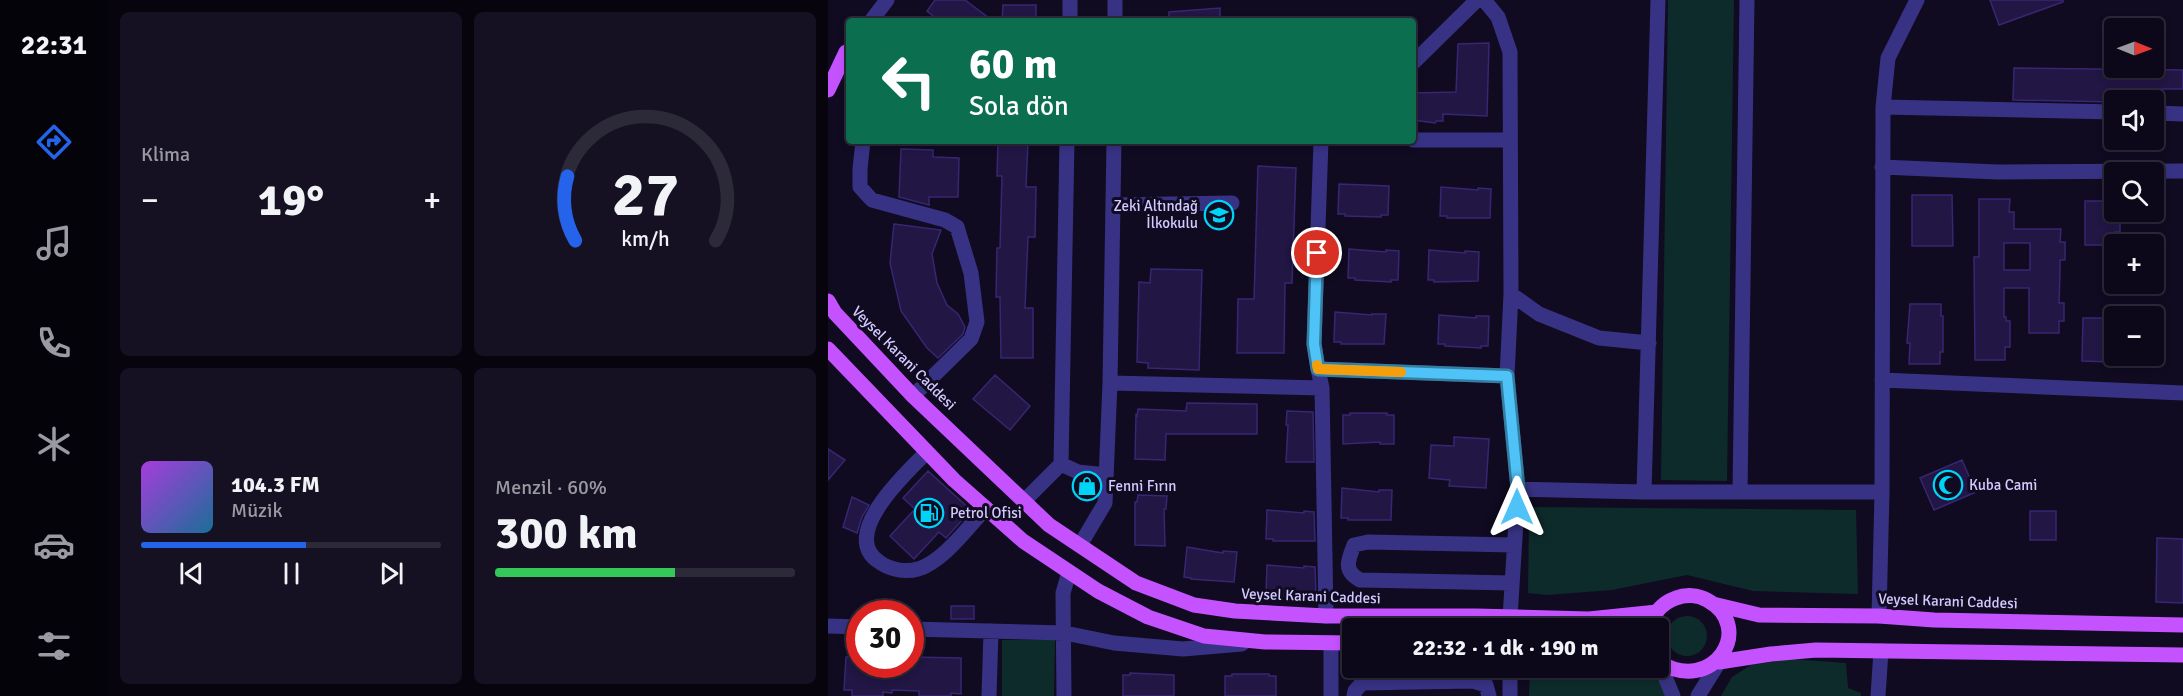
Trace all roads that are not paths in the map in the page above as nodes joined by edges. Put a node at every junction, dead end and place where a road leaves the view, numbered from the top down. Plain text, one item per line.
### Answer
1 (887, 0) edge
2 (1070, 0) edge
3 (1115, 0) edge
4 (1477, 0) edge
5 (1484, 0) edge
6 (1658, 0) edge
7 (1748, 0) edge
8 (1917, 0) edge
9 (873, 18) edge
10 (1070, 18) edge
11 (1115, 18) edge
12 (846, 52) edge
13 (846, 54) edge
14 (1416, 60) edge
15 (828, 67) edge
16 (828, 90) edge
17 (1883, 107) junction
18 (2104, 112) edge
19 (2164, 113) edge
20 (2183, 114) edge
21 (1416, 140) edge
22 (1509, 140) junction
23 (863, 144) edge
24 (1067, 144) edge
25 (1114, 144) edge
26 (1321, 144) edge
27 (1882, 166) junction
28 (2183, 171) edge
29 (1232, 203) dead end
30 (1113, 205) junction
31 (1511, 294) junction
32 (828, 301) edge
33 (1648, 343) junction
34 (828, 349) edge
35 (1318, 369) junction
36 (1507, 376) junction
37 (1882, 380) junction
38 (1110, 383) junction
39 (1322, 388) junction
40 (2183, 393) edge
41 (914, 396) junction
42 (927, 452) junction
43 (1061, 464) junction
44 (1106, 475) junction
45 (1518, 489) junction
46 (1644, 492) junction
47 (1740, 492) junction
48 (1882, 492) junction
49 (1024, 501) junction
50 (986, 508) junction
51 (1080, 545) junction
52 (1514, 545) junction
53 (1069, 572) junction
54 (1512, 583) junction
55 (1713, 604) junction
56 (1657, 612) junction
57 (1326, 616) junction
58 (1879, 616) junction
59 (1510, 618) joint
60 (1599, 618) edge
61 (1654, 618) edge
62 (828, 626) edge
63 (2183, 626) edge
64 (846, 627) edge
65 (924, 629) edge
66 (990, 631) junction
67 (1065, 633) junction
68 (1265, 642) junction
69 (1331, 643) junction
70 (1342, 643) edge
71 (1881, 651) junction
72 (2183, 655) edge
73 (1719, 662) junction
74 (1669, 669) edge
75 (1510, 678) edge
76 (1666, 678) edge
77 (989, 696) edge
78 (1064, 696) edge
79 (1331, 696) edge
80 (1354, 696) edge
81 (1489, 696) edge
82 (1510, 696) edge
83 (1673, 696) edge
84 (1698, 696) edge
85 (1878, 696) edge

1 - 9 street
2 - 10 street
3 - 11 street
4 - 14 street
5 - 22 street
6 - 33 street
7 - 47 street
8 - 17 street
12 - 15 main road
13 - 16 main road
17 - 18 street
17 - 27 street
19 - 20 street
21 - 22 street
22 - 31 street
23 - 41 street
24 - 43 street
25 - 30 street
26 - 35 street
27 - 28 street
27 - 37 street
29 - 30 street
30 - 38 street
31 - 33 street
31 - 36 street
32 - 41 main road, Veysel Karani Caddesi
33 - 46 street
34 - 42 main road
35 - 36 street
35 - 39 street
36 - 45 street
37 - 40 street
37 - 48 street
38 - 39 street
38 - 44 street
39 - 57 street
41 - 49 main road, Veysel Karani Caddesi
42 - 50 main road
42 - 50 street
43 - 44 street
43 - 49 street
44 - 51 street
45 - 46 street
45 - 52 street
46 - 47 street
47 - 48 street
48 - 58 street
49 - 51 main road, Veysel Karani Caddesi
50 - 53 main road
51 - 57 main road, Veysel Karani Caddesi
52 - 54 street
52 - 54 street
53 - 67 street
53 - 68 main road
54 - 59 street
55 - 56 main road, Veysel Karani Caddesi
55 - 58 main road, Veysel Karani Caddesi
55 - 73 main road
56 - 60 main road, Veysel Karani Caddesi
56 - 61 main road
57 - 59 main road, Veysel Karani Caddesi
58 - 63 main road, Veysel Karani Caddesi
62 - 64 street
65 - 66 street
66 - 67 street
66 - 77 street
67 - 68 street
67 - 78 street
68 - 69 main road
69 - 70 main road
69 - 79 street
71 - 72 main road
71 - 73 main road
71 - 85 street
73 - 74 main road
73 - 84 street
75 - 82 street
76 - 83 street
80 - 81 street

